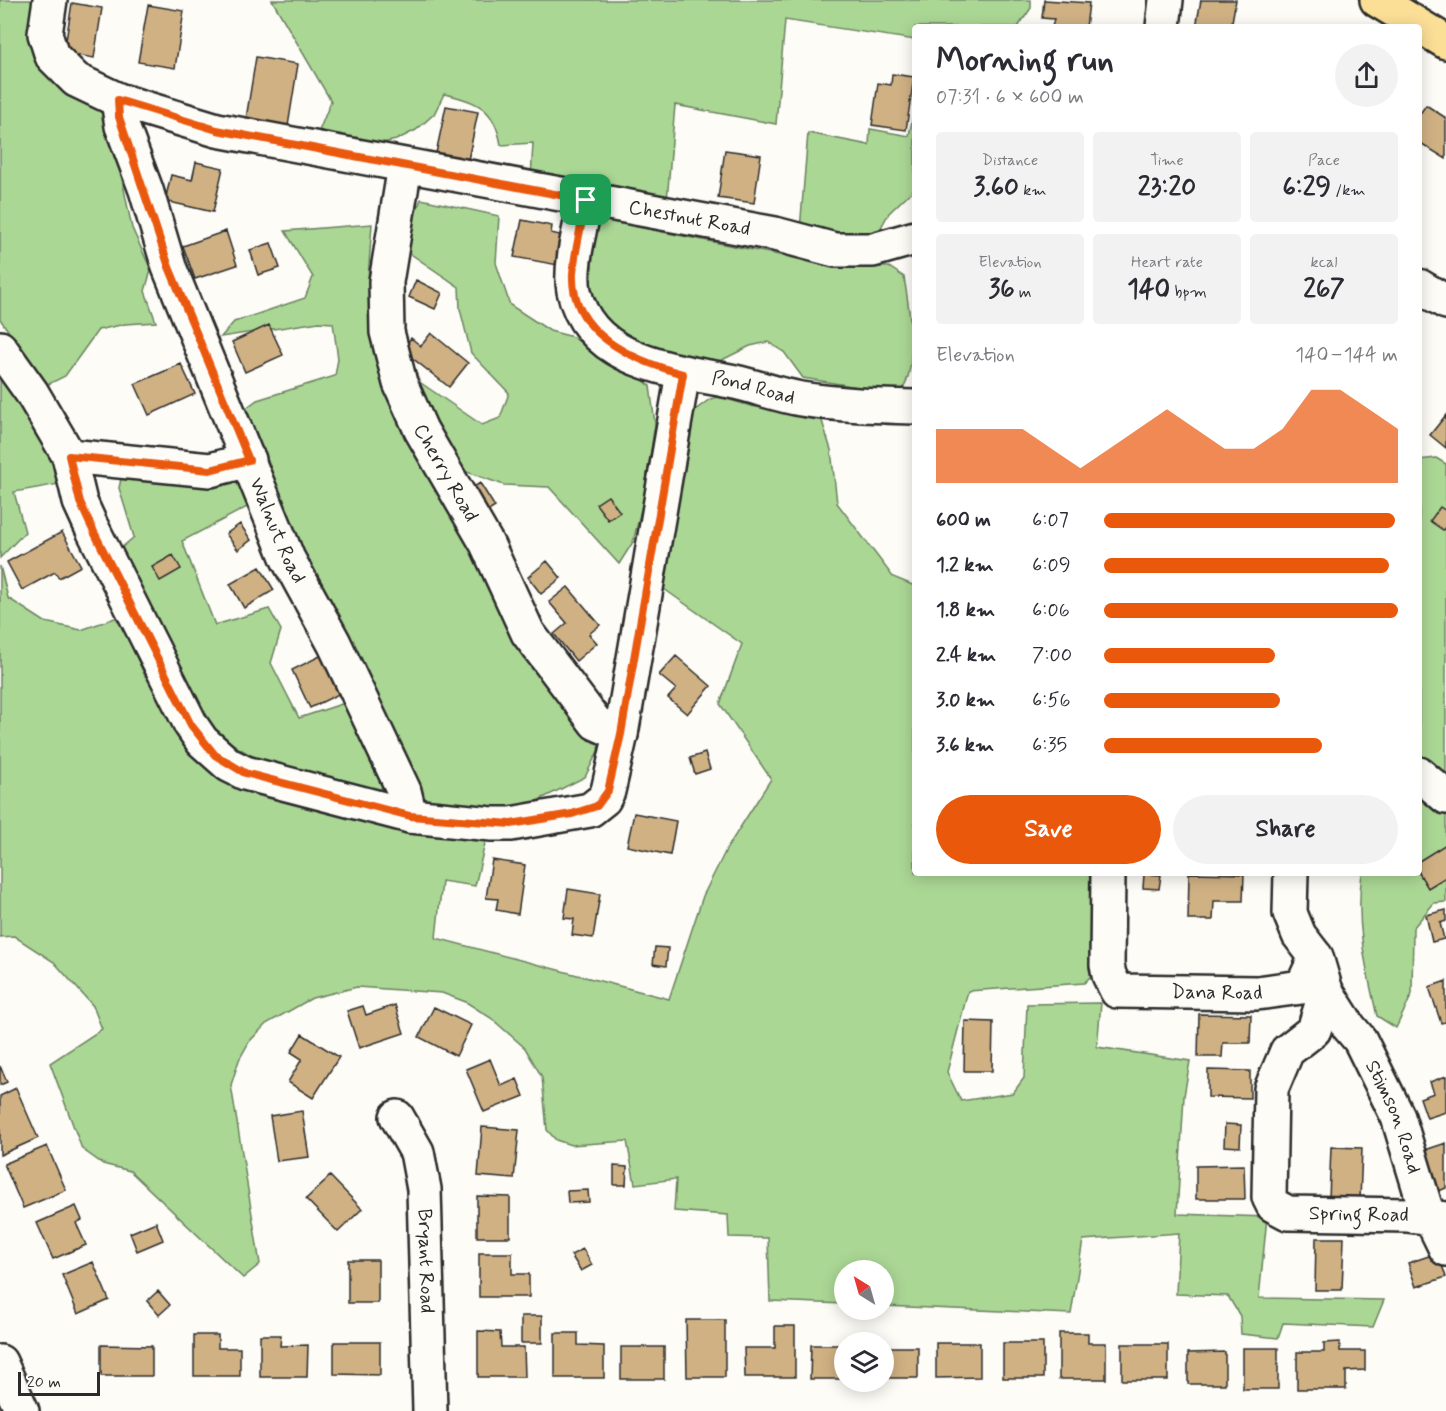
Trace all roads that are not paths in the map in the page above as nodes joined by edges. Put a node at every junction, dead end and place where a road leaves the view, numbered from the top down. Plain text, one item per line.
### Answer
1 (50, 0) edge
2 (1166, 0) edge
3 (1377, 0) edge
4 (1163, 24) edge
5 (1416, 24) edge
6 (1422, 27) edge
7 (1446, 42) edge
8 (118, 100) junction
9 (405, 166) junction
10 (586, 200) junction
11 (912, 239) edge
12 (1422, 288) edge
13 (1446, 302) edge
14 (0, 348) edge
15 (683, 374) junction
16 (912, 407) edge
17 (69, 456) junction
18 (249, 460) junction
19 (621, 734) junction
20 (1422, 777) edge
21 (1446, 797) edge
22 (410, 816) junction
23 (1108, 876) edge
24 (1291, 876) edge
25 (1316, 957) junction
26 (1326, 991) junction
27 (397, 1117) dead end
28 (1438, 1218) edge
29 (1446, 1249) edge
30 (0, 1362) edge
31 (22, 1411) edge
32 (430, 1411) edge

1 - 8 street, Chestnut Road
2 - 4 street
3 - 5 main road
6 - 7 main road
8 - 9 street, Chestnut Road
8 - 18 street, Walnut Road
9 - 10 street, Chestnut Road
9 - 19 street, Cherry Road
10 - 11 street, Chestnut Road
10 - 15 street, Pond Road
12 - 13 street
14 - 17 street
15 - 16 street, Pond Road
15 - 19 street
17 - 18 street
17 - 22 street
18 - 22 street, Walnut Road
19 - 22 street
20 - 21 street
23 - 25 street, Dana Road
24 - 25 street
25 - 26 street, Stimson Road
26 - 28 street, Stimson Road
26 - 28 street, Spring Road
27 - 32 street, Bryant Road
28 - 29 street, Stimson Road
30 - 31 street

